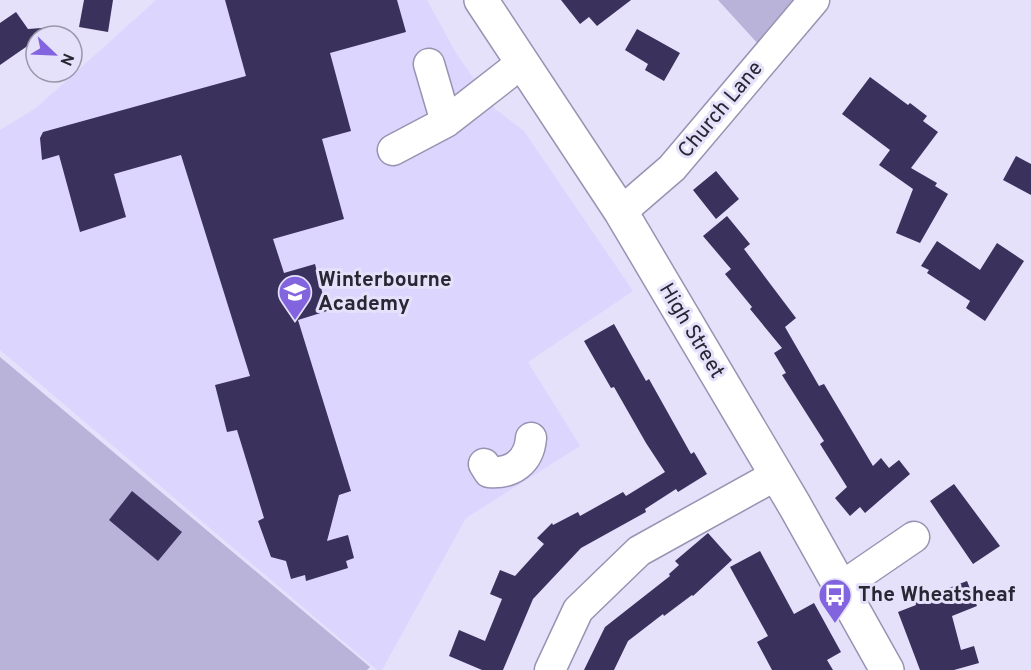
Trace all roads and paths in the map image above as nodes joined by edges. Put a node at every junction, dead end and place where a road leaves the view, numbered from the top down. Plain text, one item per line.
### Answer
1 (482, 0) edge
2 (814, 0) edge
3 (523, 62) junction
4 (429, 64) dead end
5 (447, 122) junction
6 (393, 150) dead end
7 (621, 212) junction
8 (531, 438) dead end
9 (484, 464) dead end
10 (776, 475) junction
11 (914, 537) dead end
12 (841, 587) junction
13 (550, 670) edge
14 (887, 670) edge

1 - 3 main road, High Street
2 - 7 street, Church Lane
3 - 5 street
3 - 7 main road, High Street
4 - 5 street
5 - 6 street
7 - 10 main road, High Street
8 - 9 street
10 - 12 main road, High Street
10 - 13 street
11 - 12 street
12 - 14 main road, High Street

